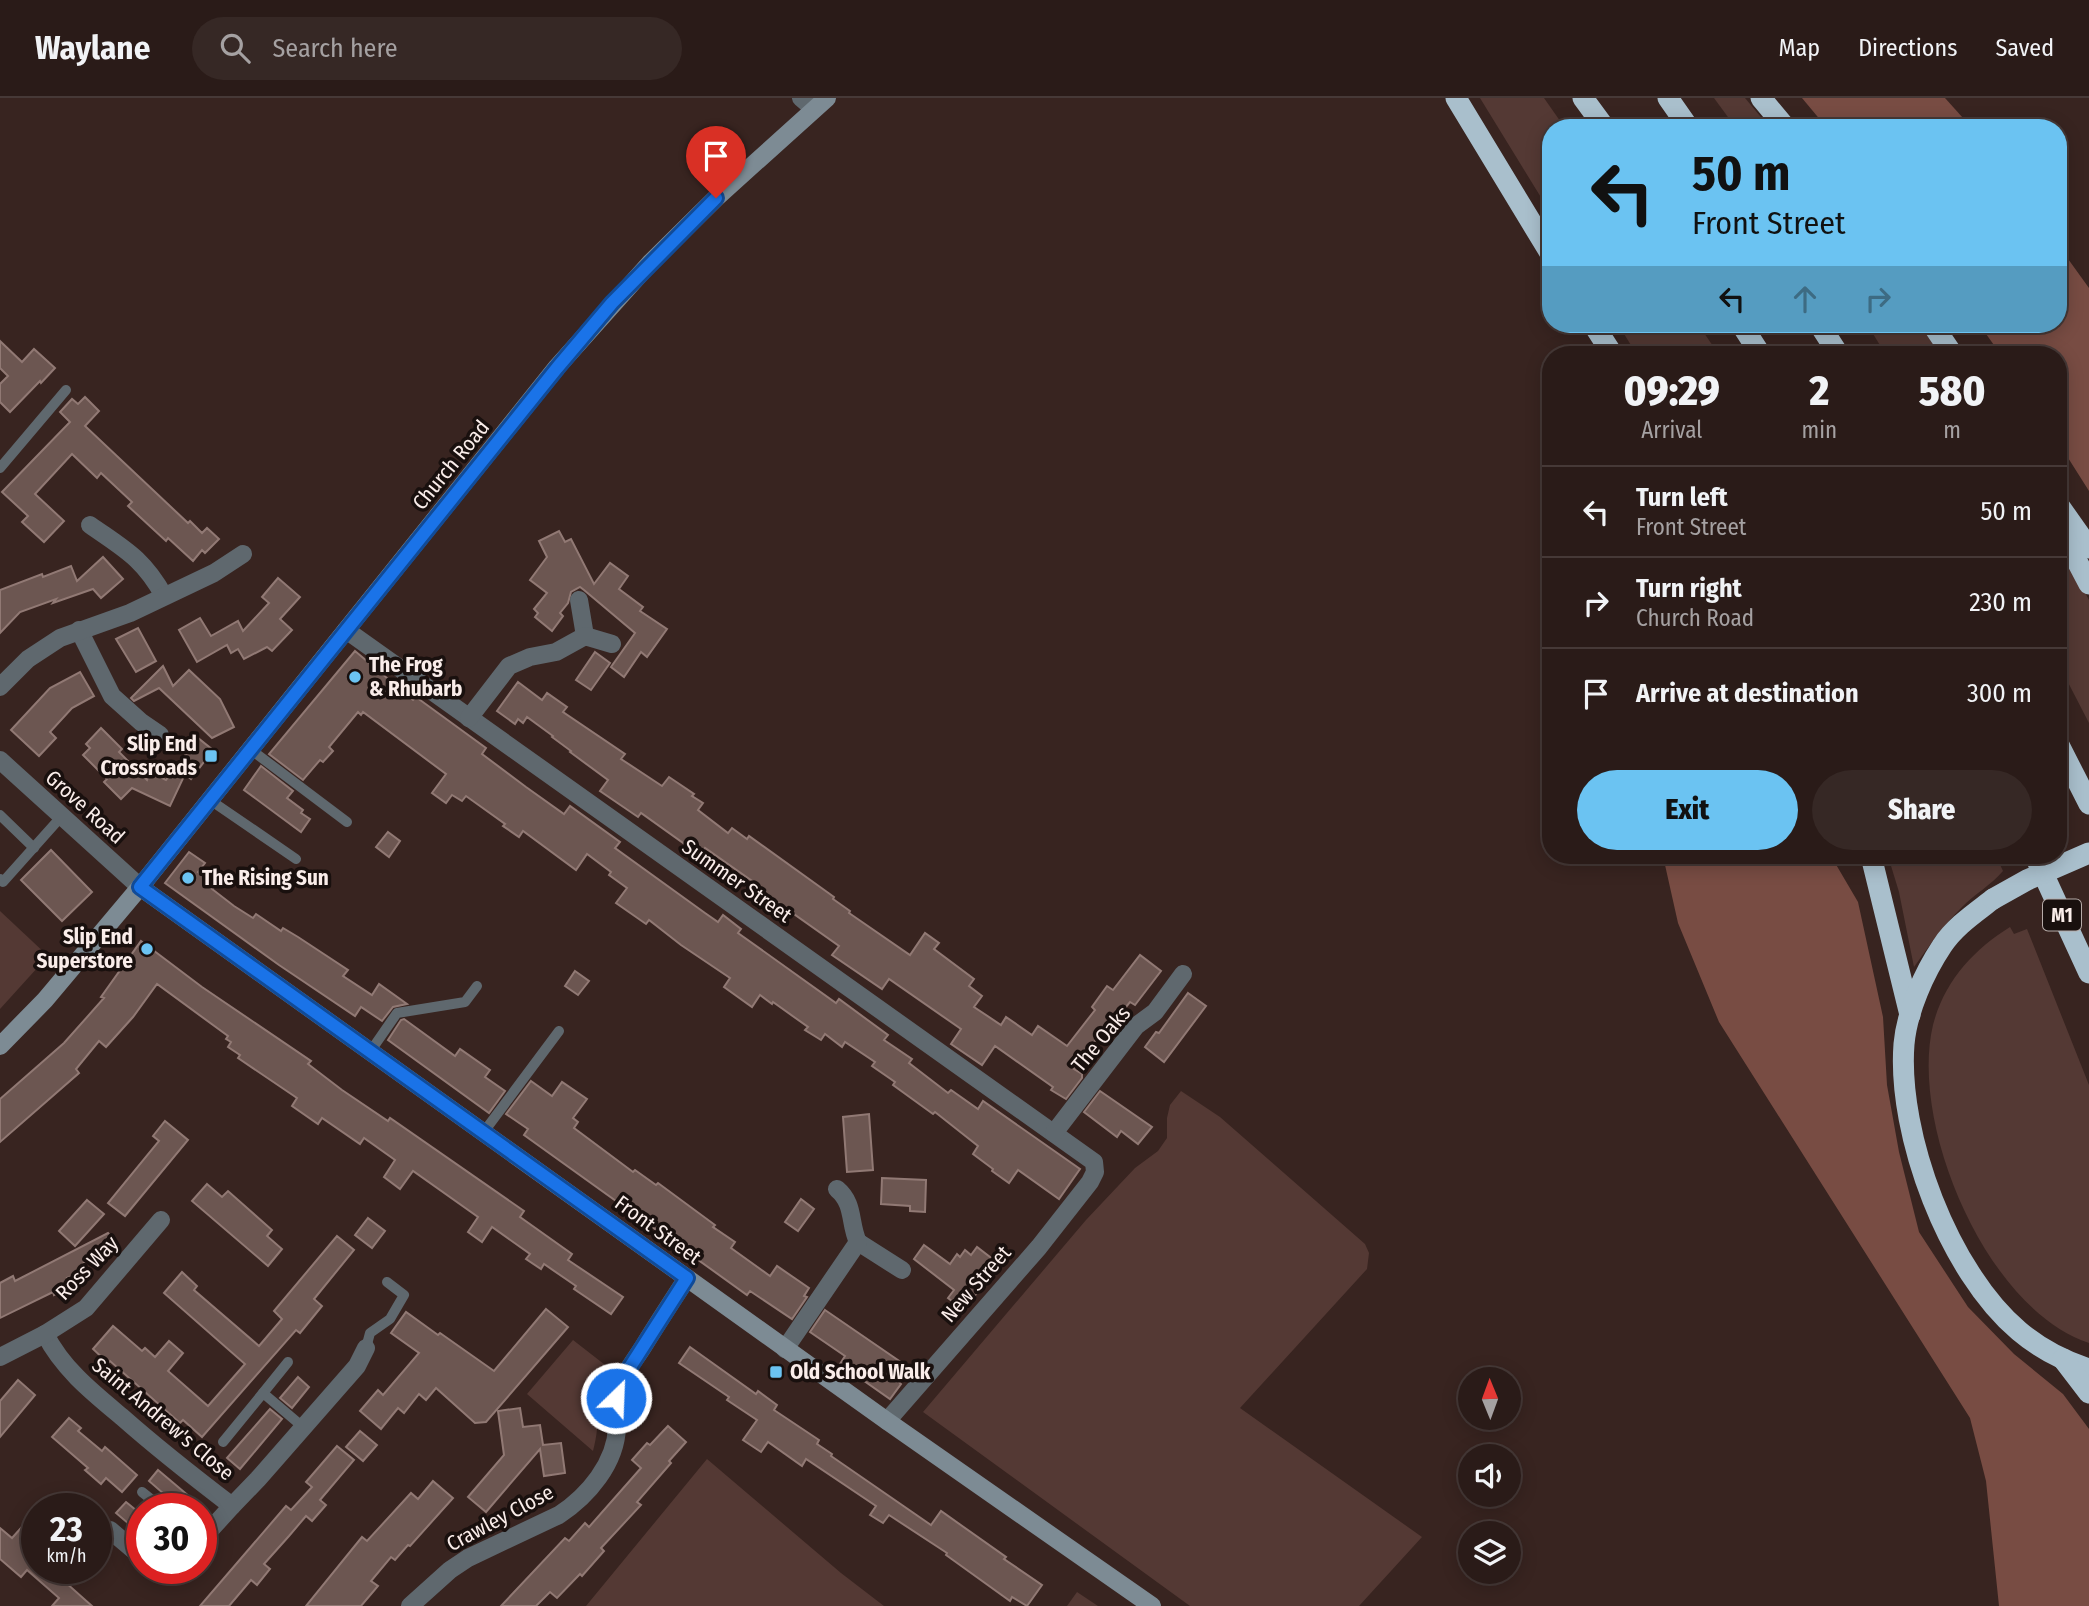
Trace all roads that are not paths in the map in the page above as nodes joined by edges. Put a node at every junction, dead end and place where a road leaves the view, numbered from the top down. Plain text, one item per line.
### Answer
1 (1456, 98) edge
2 (1583, 98) edge
3 (1668, 98) edge
4 (1760, 98) edge
5 (814, 102) edge
6 (1598, 119) edge
7 (1683, 119) edge
8 (1778, 119) edge
9 (1542, 240) edge
10 (66, 390) dead end
11 (0, 468) edge
12 (2067, 516) edge
13 (90, 525) dead end
14 (2067, 542) edge
15 (2089, 548) edge
16 (243, 554) dead end
17 (2089, 584) edge
18 (164, 596) junction
19 (579, 600) dead end
20 (346, 629) junction
21 (79, 630) junction
22 (585, 636) junction
23 (612, 644) dead end
24 (0, 687) edge
25 (469, 718) junction
26 (160, 735) dead end
27 (250, 749) junction
28 (0, 760) edge
29 (2067, 761) edge
30 (210, 800) junction
31 (2089, 804) edge
32 (0, 815) edge
33 (61, 817) junction
34 (347, 822) dead end
35 (34, 848) junction
36 (2089, 853) edge
37 (296, 859) dead end
38 (2067, 863) edge
39 (1873, 864) edge
40 (2039, 864) edge
41 (2064, 864) edge
42 (0, 879) edge
43 (140, 887) junction
44 (2089, 973) edge
45 (1183, 974) dead end
46 (477, 986) dead end
47 (1910, 1015) junction
48 (559, 1031) dead end
49 (0, 1046) edge
50 (370, 1052) junction
51 (484, 1133) junction
52 (1054, 1133) junction
53 (1095, 1172) joint
54 (837, 1189) dead end
55 (161, 1220) dead end
56 (858, 1242) junction
57 (902, 1270) dead end
58 (687, 1278) junction
59 (387, 1282) dead end
60 (45, 1334) junction
61 (366, 1348) joint
62 (785, 1349) junction
63 (0, 1357) edge
64 (2062, 1358) junction
65 (288, 1362) dead end
66 (2089, 1369) edge
67 (263, 1393) junction
68 (2089, 1393) edge
69 (887, 1421) junction
70 (303, 1427) junction
71 (223, 1442) dead end
72 (232, 1506) junction
73 (217, 1522) edge
74 (112, 1532) edge
75 (126, 1544) edge
76 (410, 1606) edge
77 (1152, 1606) edge

1 - 9 highway
2 - 6 highway
3 - 7 highway
4 - 8 highway
5 - 20 main road, Church Road
10 - 11 lane
12 - 15 highway
13 - 18 street
14 - 17 highway
16 - 18 street
18 - 21 street
19 - 22 street
20 - 25 street, Summer Street
20 - 27 main road, Church Road
21 - 24 street
21 - 26 street
22 - 23 street
22 - 25 street
25 - 52 street, Summer Street
27 - 30 main road, Church Road
27 - 34 lane
28 - 33 street, Grove Road
29 - 31 highway
30 - 37 lane
30 - 43 main road, Church Road
32 - 35 lane
33 - 35 lane
33 - 43 street, Grove Road
35 - 42 lane
36 - 38 highway, bridge
39 - 47 highway
40 - 44 highway, M1
41 - 47 highway, bridge
43 - 49 main road, Church Road
43 - 50 main road, Front Street
45 - 52 street, The Oaks
46 - 50 lane
47 - 64 highway
48 - 51 lane
50 - 51 main road, Front Street
51 - 58 main road, Front Street
52 - 53 street, Summer Street
53 - 69 street, New Street
54 - 56 street
55 - 60 street, Ross Way
56 - 57 street
56 - 62 street
58 - 62 main road, Front Street
58 - 76 street, Crawley Close
59 - 61 lane
60 - 63 street, Ross Way
60 - 72 street, Saint Andrew's Close
61 - 70 street, Saint Andrew's Close
62 - 69 main road, Front Street
64 - 66 highway
64 - 68 highway
65 - 67 lane
67 - 70 lane
67 - 71 lane
69 - 77 main road, Front Street
70 - 72 street, Saint Andrew's Close
72 - 73 street
74 - 75 street

